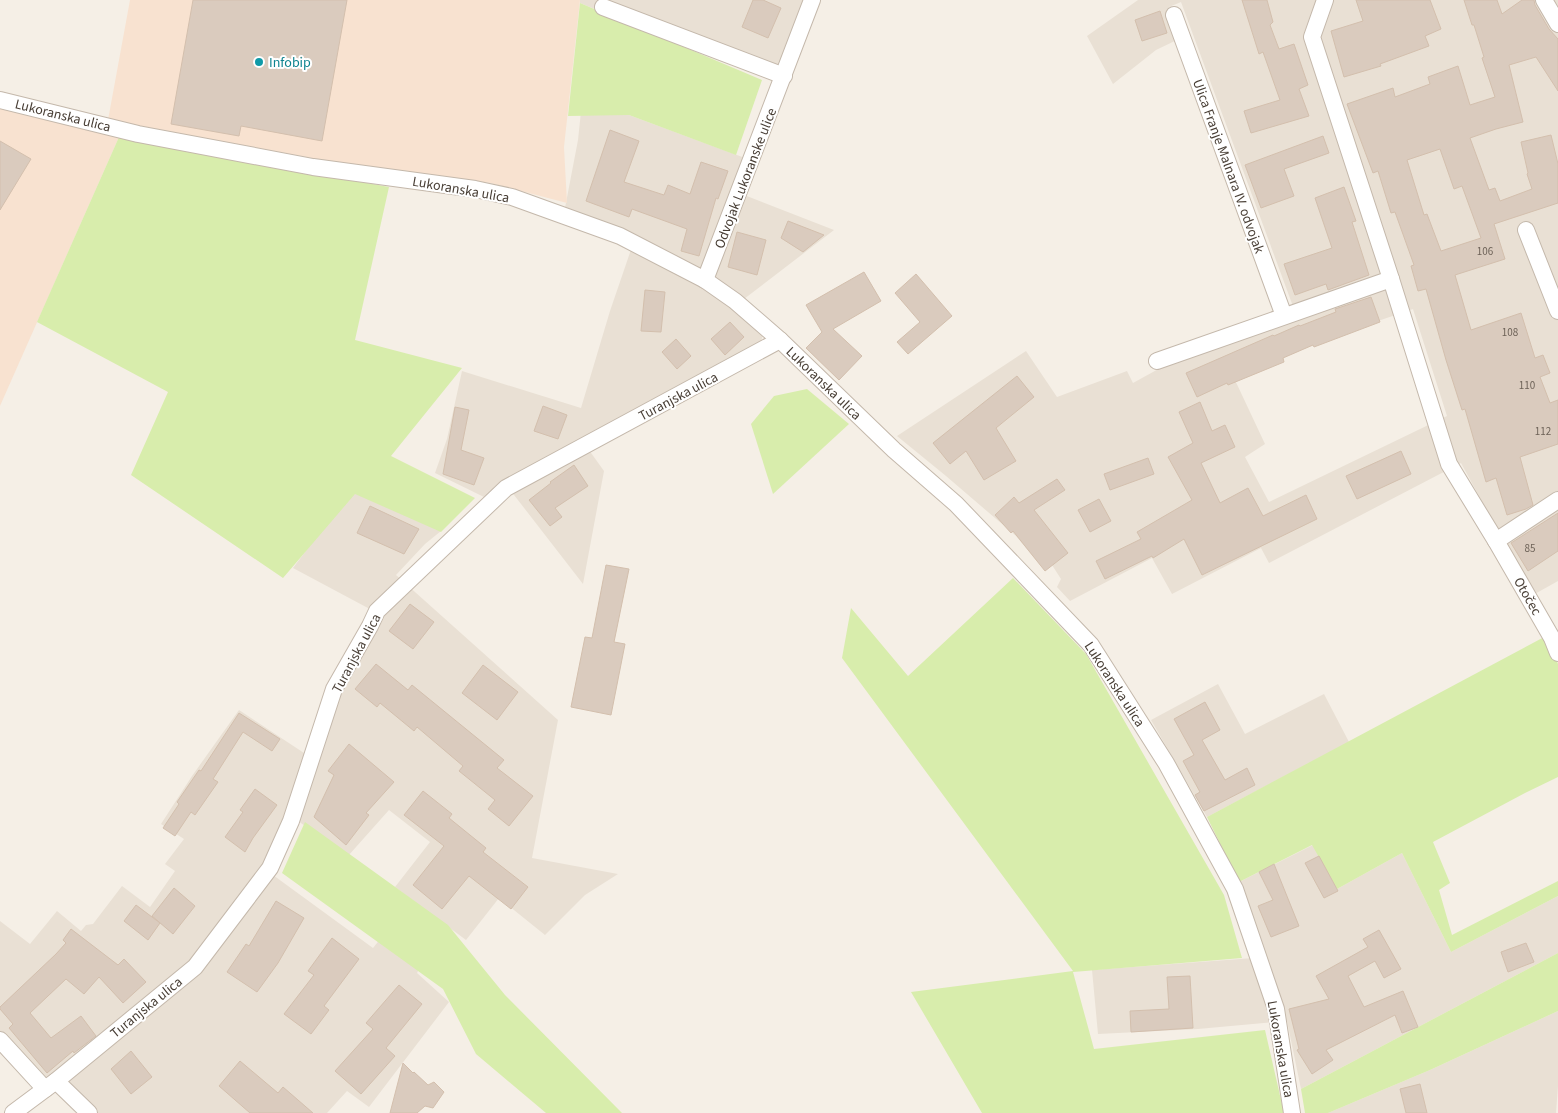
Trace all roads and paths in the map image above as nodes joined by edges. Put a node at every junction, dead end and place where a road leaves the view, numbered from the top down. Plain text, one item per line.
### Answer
1 (812, 0) edge
2 (1325, 0) edge
3 (1544, 0) edge
4 (603, 7) dead end
5 (1174, 15) dead end
6 (1558, 24) edge
7 (784, 76) junction
8 (0, 100) edge
9 (1526, 230) dead end
10 (705, 280) junction
11 (1391, 280) junction
12 (1558, 311) edge
13 (1284, 316) junction
14 (780, 340) junction
15 (1157, 361) dead end
16 (1558, 500) edge
17 (1496, 541) junction
18 (1558, 653) edge
19 (0, 1040) edge
20 (50, 1085) junction
21 (13, 1113) edge
22 (89, 1113) edge
23 (1292, 1113) edge

1 - 7 street, Odvojak Lukoranske ulice
2 - 11 street
3 - 6 street
4 - 7 street
5 - 13 street, Ulica Franje Malnara IV. odvojak
7 - 10 street, Odvojak Lukoranske ulice
8 - 10 street, Lukoranska ulica
9 - 12 street
10 - 14 street, Lukoranska ulica
11 - 13 street
11 - 17 street
13 - 15 street
14 - 20 street, Turanjska ulica
14 - 23 street, Lukoranska ulica
16 - 17 street
17 - 18 street, Otočec
19 - 20 street
20 - 21 street, Turanjska ulica
20 - 22 street

